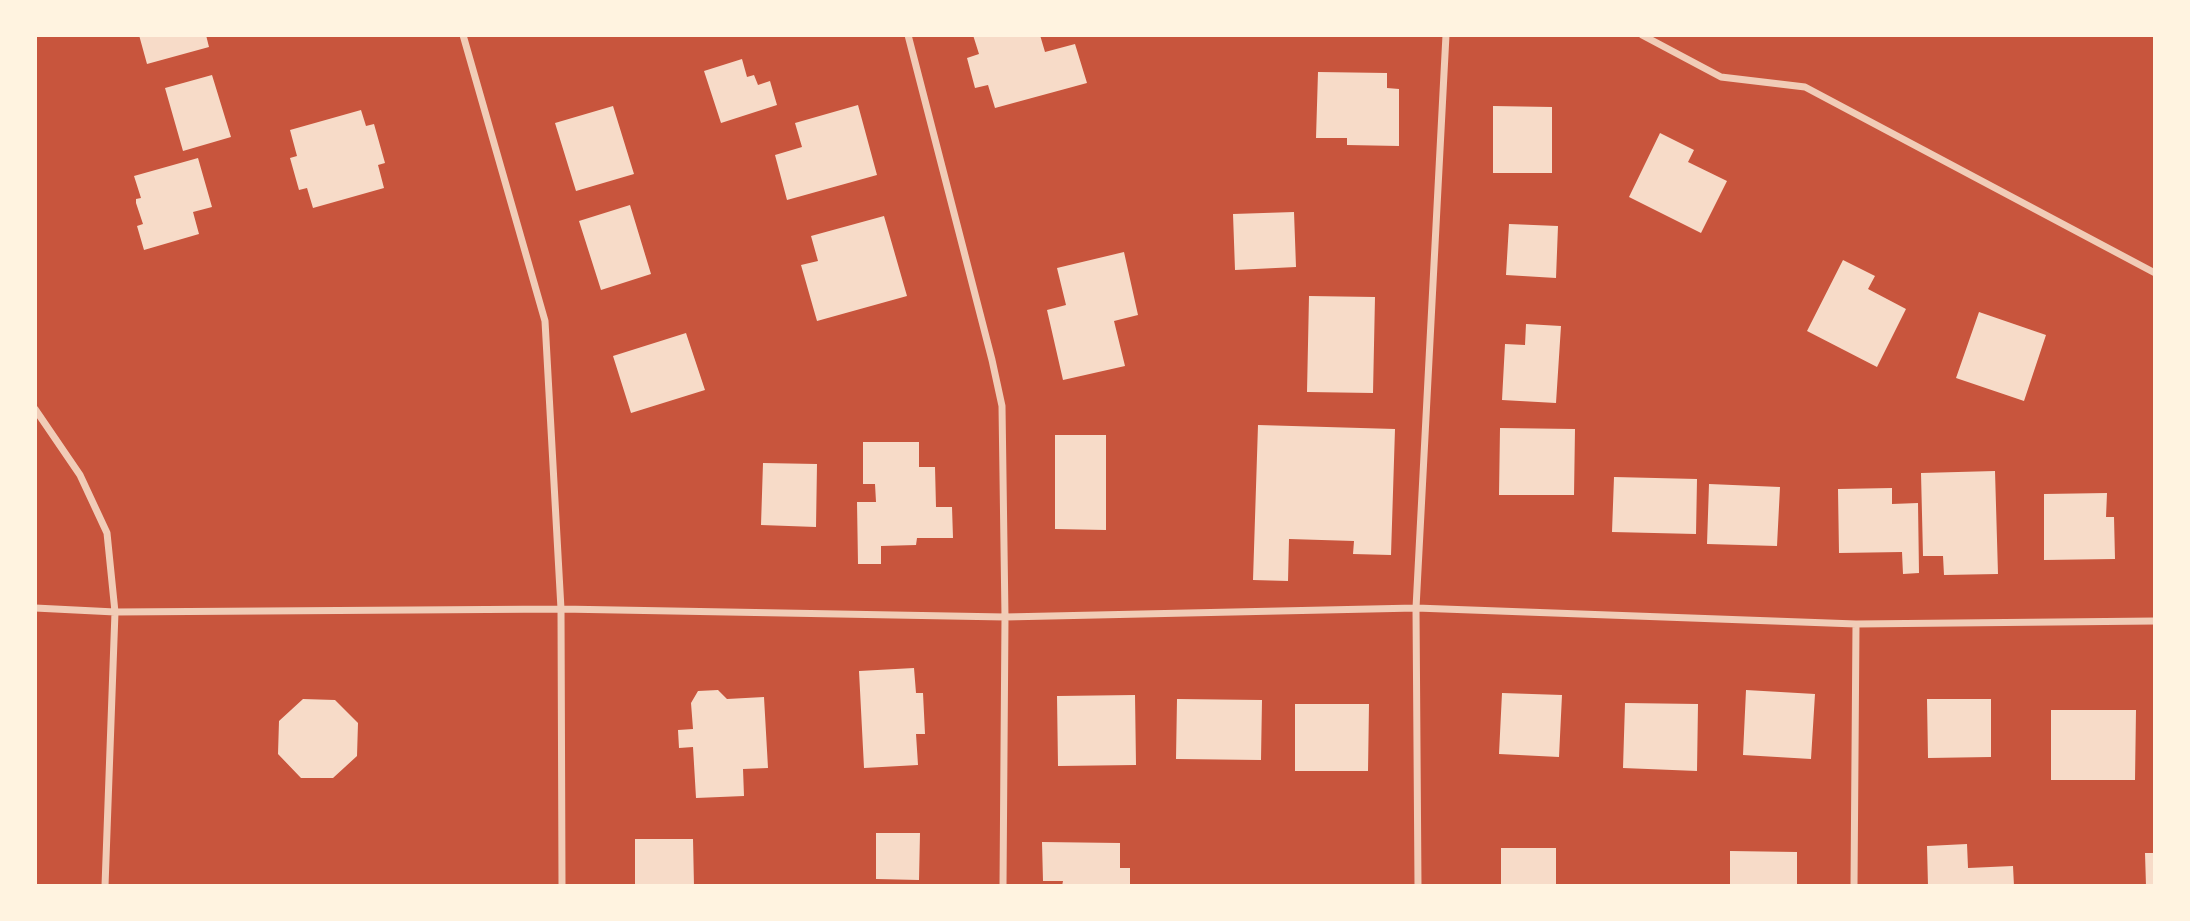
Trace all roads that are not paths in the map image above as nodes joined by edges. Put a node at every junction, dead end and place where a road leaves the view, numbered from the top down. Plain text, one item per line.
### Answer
1 (463, 35) edge
2 (908, 35) edge
3 (1446, 35) edge
4 (1642, 35) edge
5 (2155, 273) edge
6 (35, 409) edge
7 (35, 608) edge
8 (1416, 608) junction
9 (561, 609) junction
10 (115, 612) junction
11 (1005, 617) junction
12 (2155, 621) edge
13 (1856, 624) junction
14 (105, 886) edge
15 (562, 886) edge
16 (1003, 886) edge
17 (1418, 886) edge
18 (1854, 886) edge

1 - 9 street
2 - 11 street
3 - 8 street
4 - 5 street
6 - 10 street
7 - 10 street
8 - 11 street
8 - 13 street
8 - 17 street
9 - 10 street
9 - 11 street
9 - 15 street
10 - 14 street
11 - 16 street
12 - 13 street
13 - 18 street

